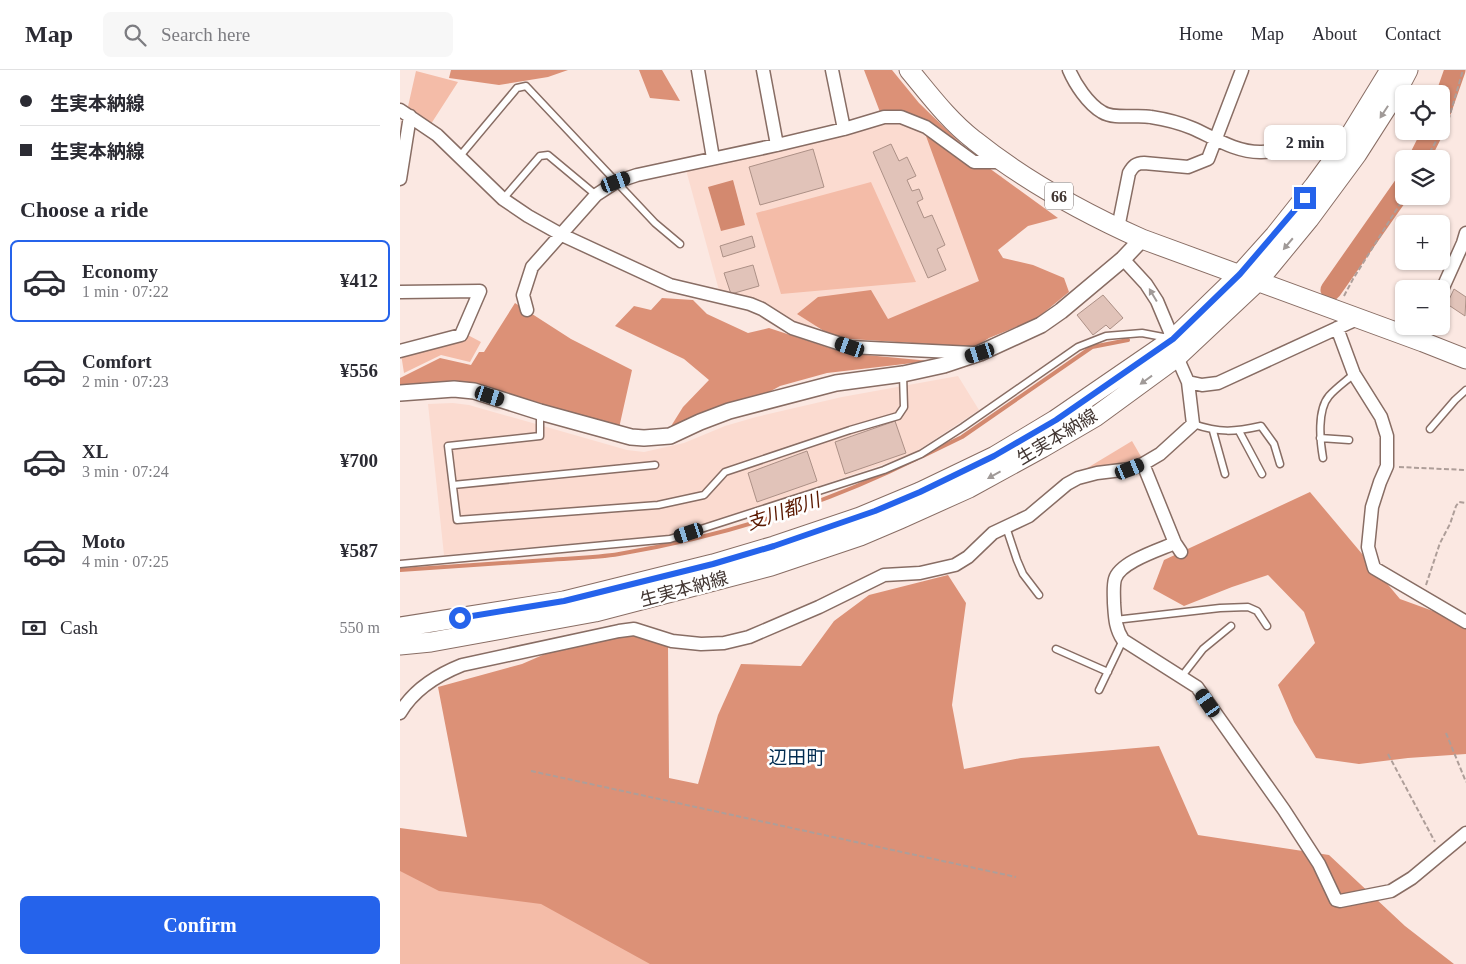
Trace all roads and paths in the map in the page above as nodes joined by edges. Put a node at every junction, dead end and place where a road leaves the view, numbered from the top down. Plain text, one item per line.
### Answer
1 (698, 70) edge
2 (763, 70) edge
3 (832, 70) edge
4 (909, 70) edge
5 (1069, 70) edge
6 (1242, 70) edge
7 (1390, 70) edge
8 (1408, 70) edge
9 (1464, 70) edge
10 (405, 113) edge
11 (844, 129) junction
12 (1215, 138) junction
13 (777, 145) junction
14 (1344, 145) junction
15 (1431, 150) edge
16 (460, 156) junction
17 (713, 158) junction
18 (1004, 162) junction
19 (400, 178) edge
20 (616, 182) junction
21 (596, 195) junction
22 (503, 199) junction
23 (1400, 205) edge
24 (1118, 228) junction
25 (1466, 233) edge
26 (562, 235) junction
27 (1142, 240) junction
28 (680, 244) dead end
29 (1123, 259) junction
30 (1240, 274) junction
31 (1446, 280) edge
32 (1258, 281) junction
33 (400, 292) edge
34 (1342, 300) dead end
35 (527, 310) dead end
36 (1357, 319) junction
37 (1395, 327) edge
38 (1337, 328) junction
39 (1427, 335) edge
40 (1173, 339) junction
41 (400, 351) edge
42 (980, 353) junction
43 (1177, 357) junction
44 (1466, 359) edge
45 (903, 374) junction
46 (1354, 374) junction
47 (1188, 382) junction
48 (1466, 390) edge
49 (400, 393) edge
50 (540, 412) junction
51 (1194, 424) junction
52 (1430, 429) dead end
53 (1213, 430) junction
54 (1239, 431) junction
55 (1320, 438) junction
56 (1349, 440) dead end
57 (1323, 458) dead end
58 (1143, 464) junction
59 (1280, 464) dead end
60 (655, 465) dead end
61 (1387, 466) junction
62 (1466, 470) edge
63 (1225, 474) dead end
64 (1262, 474) dead end
65 (453, 485) junction
66 (1466, 503) edge
67 (1006, 527) junction
68 (400, 564) edge
69 (1039, 595) dead end
70 (1422, 596) junction
71 (1115, 620) junction
72 (1466, 622) edge
73 (1231, 626) dead end
74 (1267, 626) dead end
75 (400, 627) edge
76 (1123, 640) junction
77 (400, 646) edge
78 (1056, 649) dead end
79 (1108, 672) junction
80 (1182, 676) junction
81 (1099, 690) dead end
82 (400, 713) edge
83 (1446, 733) dead end
84 (1388, 754) dead end
85 (531, 771) dead end
86 (1466, 782) edge
87 (1466, 833) edge
88 (1441, 854) junction
89 (1016, 876) dead end

1 - 17 street
2 - 13 street
3 - 11 street
4 - 18 main road, 66
5 - 12 street
6 - 12 street
7 - 14 main road, 生実本納線
8 -> 32 main road, 生実本納線
9 - 15 path
10 - 16 street
10 - 19 street
11 - 13 street
11 - 18 street
12 - 14 street
12 - 24 street
13 - 17 street
14 - 30 main road, 生実本納線
16 - 20 lane
16 - 22 street
17 - 20 street
18 - 24 main road, 66
20 - 21 street
20 - 28 lane
21 - 22 lane
21 - 26 street
22 - 26 street
23 - 34 path
24 - 27 main road, 66
25 - 31 street
26 - 35 street
26 - 42 street
27 - 29 street
27 - 30 main road, 66
40 -> 29 street
29 - 42 street
30 - 32 main road, 66
30 - 40 main road, 生実本納線
32 - 36 main road, 66
32 - 43 main road, 生実本納線
33 - 41 street
36 - 37 main road, 66
36 - 38 street
38 - 46 street
38 - 47 street
39 - 44 main road, 66
40 - 43 street
40 - 68 lane
40 - 75 main road, 生実本納線
42 - 45 street
43 - 47 street
43 -> 77 main road, 生実本納線
45 - 50 street
45 - 65 lane
46 - 55 lane
46 - 61 street
47 - 51 street
48 - 52 lane
49 - 50 street
50 - 65 lane
51 - 53 lane
51 - 58 street
53 - 54 lane
53 - 63 lane
54 - 59 lane
54 - 64 lane
55 - 56 lane
55 - 57 lane
58 - 67 street
58 - 71 street
60 - 65 lane
61 - 62 path
61 - 70 street
66 - 70 path
67 - 69 lane
67 - 82 street
70 - 72 street
71 - 74 lane
71 - 76 street
73 - 80 lane
76 - 79 lane
76 - 80 street
78 - 79 lane
79 - 81 lane
80 - 88 street
83 - 86 path
84 - 88 path
85 - 89 path
87 - 88 street

